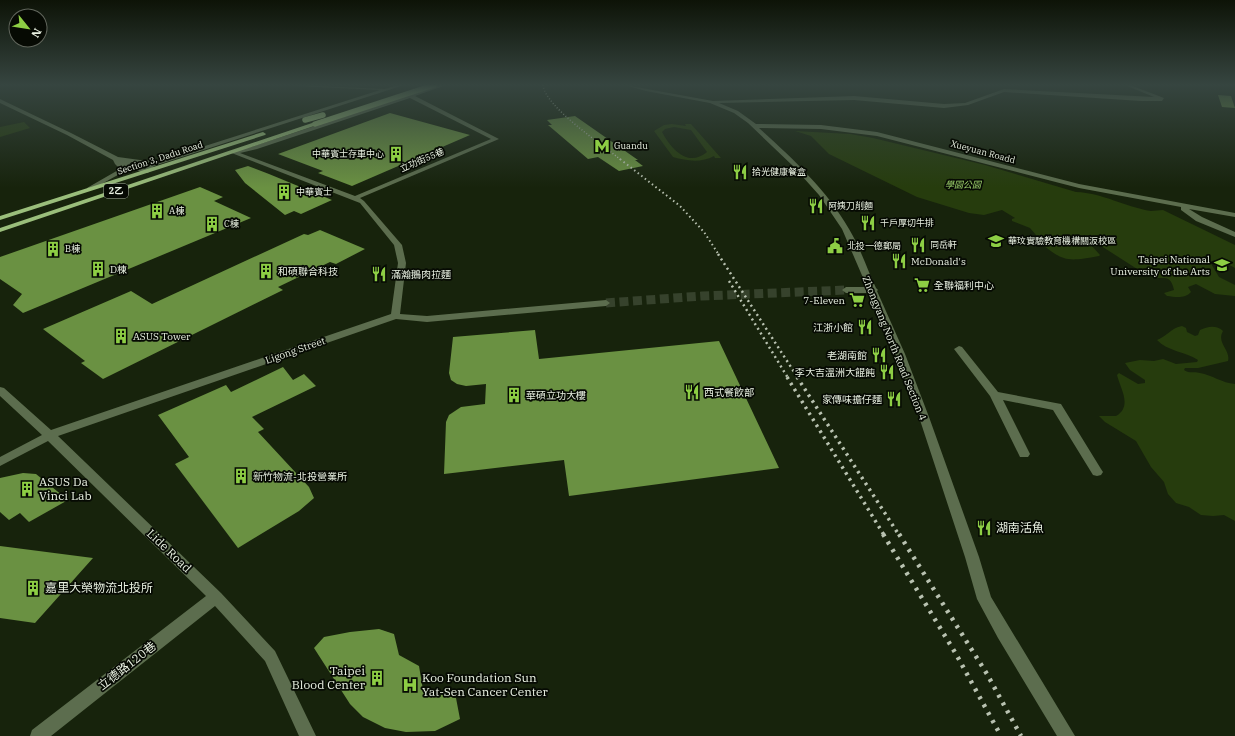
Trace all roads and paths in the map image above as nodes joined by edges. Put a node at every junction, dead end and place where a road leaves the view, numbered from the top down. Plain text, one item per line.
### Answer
1 (38, 119) edge
2 (293, 119) edge
3 (307, 119) edge
4 (329, 119) edge
5 (341, 119) edge
6 (457, 119) edge
7 (745, 119) edge
8 (754, 126) junction
9 (196, 150) junction
10 (232, 152) junction
11 (116, 159) junction
12 (125, 161) junction
13 (146, 172) junction
14 (89, 190) junction
15 (355, 198) junction
16 (1182, 206) junction
17 (1235, 215) edge
18 (0, 218) edge
19 (0, 230) edge
20 (1235, 235) edge
21 (846, 290) tunnel mouth
22 (874, 290) junction
23 (606, 303) tunnel mouth
24 (394, 316) junction
25 (959, 349) dead end
26 (0, 390) edge
27 (995, 395) junction
28 (50, 435) junction
29 (1024, 454) dead end
30 (0, 462) edge
31 (1097, 472) dead end
32 (216, 597) junction
33 (38, 736) edge
34 (308, 736) edge
35 (1067, 736) edge

1 - 11 street
2 - 9 street, Section 3, Dadu Road
3 - 13 main road, Section 3, Dadu Road / 2乙, bridge
4 - 10 main road, Section 3, Dadu Road / 2乙, bridge
5 - 10 street, Section 3, Dadu Road
6 - 15 street, 立功街55巷
7 - 8 street, Zhongyang North Road Section 4
8 - 16 street, Xueyuan Roadd
8 - 22 street, Zhongyang North Road Section 4
9 - 12 street
9 - 13 street
10 - 15 street
10 - 19 main road, Section 3, Dadu Road / 2乙
11 - 12 street
11 - 14 street
12 - 13 street
13 - 14 main road, Section 3, Dadu Road / 2乙
14 - 18 main road, Section 3, Dadu Road / 2乙
15 - 24 street
16 - 17 street, Xueyuan Roadd
16 - 20 street
21 - 22 street
22 - 35 street, Zhongyang North Road Section 4
23 - 24 street, Ligong Street
24 - 28 street, Ligong Street
25 - 27 street
26 - 28 street, Lide Road
27 - 29 street
27 - 31 street
28 - 30 street, Ligong Street
28 - 32 street, Lide Road
32 - 33 street, 立德路120巷
32 - 34 street, Lide Road

